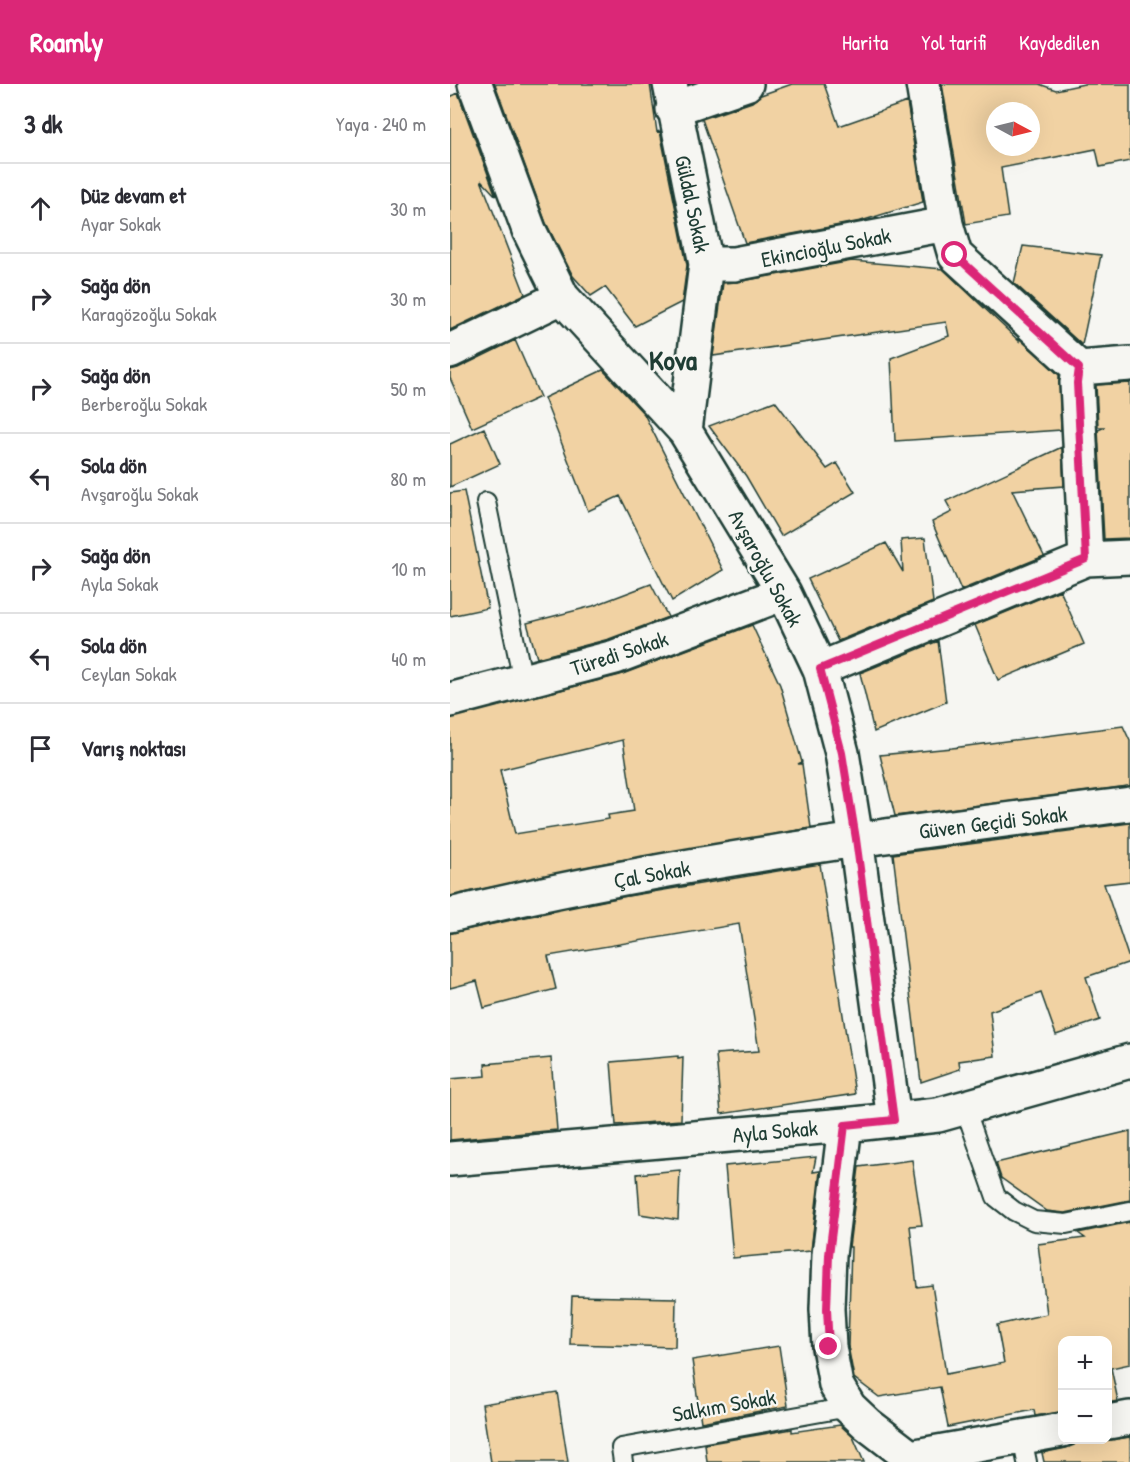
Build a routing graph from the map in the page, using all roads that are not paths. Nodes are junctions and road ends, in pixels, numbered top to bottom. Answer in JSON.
{"nodes":[{"id":1,"x":474,"y":84,"type":"edge"},
{"id":2,"x":746,"y":84,"type":"edge"},
{"id":3,"x":923,"y":84,"type":"edge"},
{"id":4,"x":672,"y":97,"type":"edge"},
{"id":5,"x":946,"y":224,"type":"junction"},
{"id":6,"x":706,"y":264,"type":"junction"},
{"id":7,"x":562,"y":297,"type":"junction"},
{"id":8,"x":450,"y":351,"type":"edge"},
{"id":9,"x":1130,"y":364,"type":"edge"},
{"id":10,"x":1079,"y":368,"type":"junction"},
{"id":11,"x":685,"y":431,"type":"junction"},
{"id":12,"x":486,"y":502,"type":"dead end"},
{"id":13,"x":1130,"y":557,"type":"edge"},
{"id":14,"x":1086,"y":559,"type":"junction"},
{"id":15,"x":784,"y":593,"type":"junction"},
{"id":16,"x":820,"y":669,"type":"junction"},
{"id":17,"x":523,"y":681,"type":"junction"},
{"id":18,"x":450,"y":700,"type":"edge"},
{"id":19,"x":1130,"y":804,"type":"edge"},
{"id":20,"x":856,"y":839,"type":"junction"},
{"id":21,"x":450,"y":915,"type":"edge"},
{"id":22,"x":1130,"y":1061,"type":"edge"},
{"id":23,"x":965,"y":1108,"type":"junction"},
{"id":24,"x":894,"y":1120,"type":"junction"},
{"id":25,"x":845,"y":1125,"type":"junction"},
{"id":26,"x":450,"y":1160,"type":"edge"},
{"id":27,"x":1130,"y":1211,"type":"edge"},
{"id":28,"x":849,"y":1407,"type":"junction"},
{"id":29,"x":1130,"y":1418,"type":"edge"},
{"id":30,"x":1112,"y":1421,"type":"edge"},
{"id":31,"x":1058,"y":1432,"type":"edge"},
{"id":32,"x":1025,"y":1450,"type":"edge"},
{"id":33,"x":911,"y":1460,"type":"edge"},
{"id":34,"x":623,"y":1462,"type":"edge"}],
"edges":[{"from":1,"to":7,"type":"street","name":"Avşaroğlu Sokak"},
{"from":2,"to":4,"type":"street"},
{"from":3,"to":5,"type":"street"},
{"from":4,"to":6,"type":"street","name":"Güldal Sokak"},
{"from":5,"to":6,"type":"street","name":"Ekincioğlu Sokak"},
{"from":5,"to":10,"type":"street"},
{"from":6,"to":11,"type":"street","name":"Güldal Sokak"},
{"from":7,"to":8,"type":"street"},
{"from":7,"to":11,"type":"street","name":"Avşaroğlu Sokak"},
{"from":9,"to":10,"type":"street"},
{"from":10,"to":14,"type":"street"},
{"from":11,"to":15,"type":"street","name":"Avşaroğlu Sokak"},
{"from":12,"to":17,"type":"lane"},
{"from":13,"to":14,"type":"street"},
{"from":14,"to":16,"type":"street"},
{"from":15,"to":16,"type":"street","name":"Avşaroğlu Sokak"},
{"from":15,"to":17,"type":"street","name":"Türedi Sokak"},
{"from":16,"to":20,"type":"street","name":"Avşaroğlu Sokak"},
{"from":17,"to":18,"type":"street","name":"Türedi Sokak"},
{"from":19,"to":20,"type":"street","name":"Güven Geçidi Sokak"},
{"from":20,"to":21,"type":"street","name":"Çal Sokak"},
{"from":20,"to":24,"type":"street","name":"Avşaroğlu Sokak"},
{"from":22,"to":23,"type":"street","name":"Ayla Sokak"},
{"from":23,"to":24,"type":"street","name":"Ayla Sokak"},
{"from":23,"to":27,"type":"lane"},
{"from":24,"to":25,"type":"street","name":"Ayla Sokak"},
{"from":25,"to":26,"type":"street","name":"Ayla Sokak"},
{"from":25,"to":28,"type":"street"},
{"from":28,"to":33,"type":"street"},
{"from":28,"to":34,"type":"lane","name":"Salkım Sokak"},
{"from":29,"to":30,"type":"street"},
{"from":31,"to":32,"type":"street"},
{"from":32,"to":33,"type":"street"}]}
